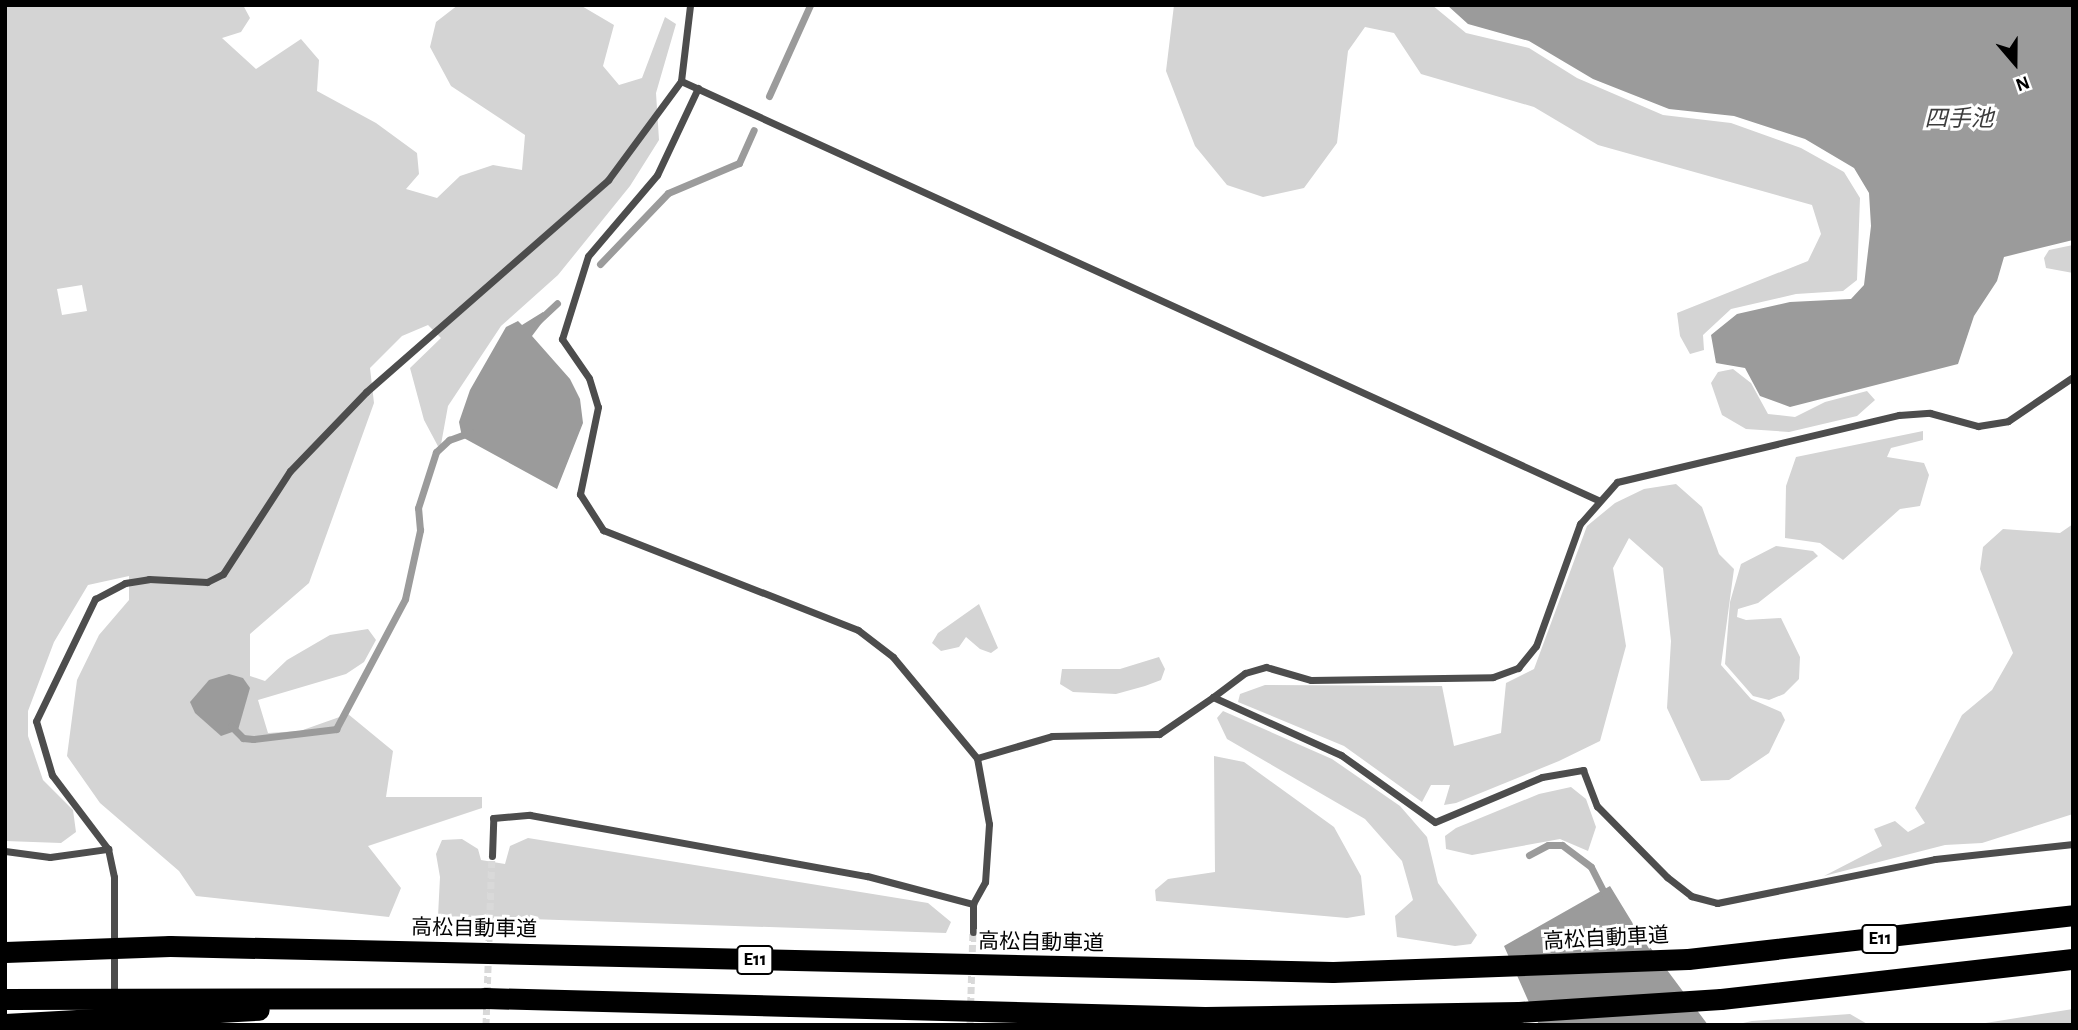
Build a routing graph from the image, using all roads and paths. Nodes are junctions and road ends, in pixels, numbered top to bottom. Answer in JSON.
{"nodes":[{"id":1,"x":690,"y":5,"type":"edge"},
{"id":2,"x":681,"y":81,"type":"junction"},
{"id":3,"x":698,"y":88,"type":"junction"},
{"id":4,"x":2073,"y":377,"type":"edge"},
{"id":5,"x":1598,"y":500,"type":"junction"},
{"id":6,"x":1213,"y":697,"type":"junction"},
{"id":7,"x":977,"y":758,"type":"junction"},
{"id":8,"x":2073,"y":844,"type":"edge"},
{"id":9,"x":108,"y":849,"type":"junction"},
{"id":10,"x":5,"y":851,"type":"edge"},
{"id":11,"x":492,"y":856,"type":"tunnel mouth"},
{"id":12,"x":973,"y":904,"type":"junction"},
{"id":13,"x":2073,"y":915,"type":"edge"},
{"id":14,"x":973,"y":932,"type":"tunnel mouth"},
{"id":15,"x":5,"y":938,"type":"edge"},
{"id":16,"x":170,"y":946,"type":"junction"},
{"id":17,"x":5,"y":952,"type":"edge"},
{"id":18,"x":2073,"y":959,"type":"edge"},
{"id":19,"x":5,"y":999,"type":"edge"},
{"id":20,"x":485,"y":999,"type":"junction"},
{"id":21,"x":5,"y":1024,"type":"edge"},
{"id":22,"x":114,"y":1025,"type":"edge"}],
"edges":[{"from":1,"to":2,"type":"street"},
{"from":2,"to":3,"type":"street"},
{"from":2,"to":9,"type":"street"},
{"from":3,"to":5,"type":"street"},
{"from":3,"to":7,"type":"street"},
{"from":4,"to":5,"type":"street"},
{"from":5,"to":6,"type":"street"},
{"from":6,"to":7,"type":"street"},
{"from":6,"to":8,"type":"street"},
{"from":7,"to":12,"type":"street"},
{"from":9,"to":10,"type":"street"},
{"from":9,"to":22,"type":"street"},
{"from":11,"to":12,"type":"street"},
{"from":12,"to":14,"type":"street"},
{"from":13,"to":16,"type":"highway","name":"高松自動車道","number":"E11"},
{"from":15,"to":16,"type":"highway"},
{"from":16,"to":17,"type":"highway","name":"高松自動車道","number":"E11"},
{"from":18,"to":20,"type":"highway","number":"E11"},
{"from":19,"to":20,"type":"highway","number":"E11"},
{"from":20,"to":21,"type":"highway"}]}
